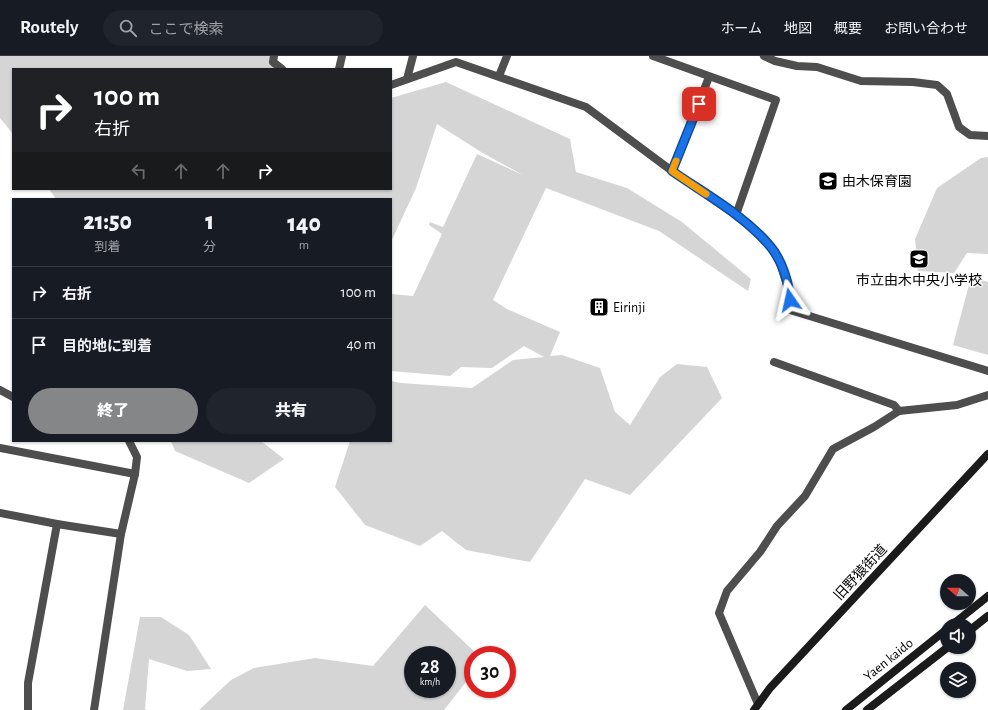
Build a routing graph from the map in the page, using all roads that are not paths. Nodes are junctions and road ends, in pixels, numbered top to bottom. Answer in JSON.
{"nodes":[{"id":1,"x":274,"y":56,"type":"edge"},
{"id":2,"x":342,"y":56,"type":"edge"},
{"id":3,"x":413,"y":56,"type":"edge"},
{"id":4,"x":507,"y":56,"type":"edge"},
{"id":5,"x":653,"y":56,"type":"edge"},
{"id":6,"x":764,"y":56,"type":"edge"},
{"id":7,"x":281,"y":68,"type":"edge"},
{"id":8,"x":339,"y":68,"type":"edge"},
{"id":9,"x":499,"y":76,"type":"junction"},
{"id":10,"x":709,"y":77,"type":"junction"},
{"id":11,"x":407,"y":79,"type":"junction"},
{"id":12,"x":392,"y":85,"type":"edge"},
{"id":13,"x":988,"y":136,"type":"edge"},
{"id":14,"x":672,"y":171,"type":"junction"},
{"id":15,"x":736,"y":215,"type":"junction"},
{"id":16,"x":774,"y":362,"type":"dead end"},
{"id":17,"x":988,"y":371,"type":"edge"},
{"id":18,"x":0,"y":390,"type":"edge"},
{"id":19,"x":988,"y":395,"type":"edge"},
{"id":20,"x":12,"y":396,"type":"edge"},
{"id":21,"x":899,"y":411,"type":"junction"},
{"id":22,"x":130,"y":442,"type":"edge"},
{"id":23,"x":0,"y":448,"type":"edge"},
{"id":24,"x":988,"y":454,"type":"edge"},
{"id":25,"x":135,"y":474,"type":"junction"},
{"id":26,"x":0,"y":513,"type":"edge"},
{"id":27,"x":57,"y":524,"type":"junction"},
{"id":28,"x":121,"y":534,"type":"junction"},
{"id":29,"x":988,"y":596,"type":"edge"},
{"id":30,"x":988,"y":616,"type":"edge"},
{"id":31,"x":961,"y":618,"type":"edge"},
{"id":32,"x":976,"y":625,"type":"edge"},
{"id":33,"x":940,"y":635,"type":"edge"},
{"id":34,"x":940,"y":653,"type":"edge"},
{"id":35,"x":756,"y":707,"type":"edge"},
{"id":36,"x":28,"y":710,"type":"edge"},
{"id":37,"x":94,"y":710,"type":"edge"},
{"id":38,"x":846,"y":710,"type":"edge"},
{"id":39,"x":867,"y":710,"type":"edge"}],
"edges":[{"from":1,"to":7,"type":"street"},
{"from":2,"to":8,"type":"street"},
{"from":3,"to":11,"type":"street"},
{"from":4,"to":9,"type":"street"},
{"from":5,"to":10,"type":"street"},
{"from":6,"to":13,"type":"street"},
{"from":9,"to":11,"type":"street"},
{"from":9,"to":14,"type":"street"},
{"from":10,"to":14,"type":"street"},
{"from":10,"to":15,"type":"street"},
{"from":11,"to":12,"type":"street"},
{"from":14,"to":15,"type":"street"},
{"from":15,"to":17,"type":"street"},
{"from":16,"to":21,"type":"street"},
{"from":18,"to":20,"type":"street"},
{"from":19,"to":21,"type":"street"},
{"from":21,"to":35,"type":"street"},
{"from":22,"to":25,"type":"street"},
{"from":23,"to":25,"type":"street"},
{"from":24,"to":35,"type":"street","name":"旧野猿街道"},
{"from":25,"to":28,"type":"street"},
{"from":26,"to":27,"type":"street"},
{"from":27,"to":28,"type":"street"},
{"from":27,"to":36,"type":"street"},
{"from":28,"to":37,"type":"street"},
{"from":29,"to":31,"type":"street"},
{"from":30,"to":32,"type":"street"},
{"from":33,"to":38,"type":"street","name":"Yaen kaido"},
{"from":34,"to":39,"type":"street","name":"Yaen kaido"}]}
